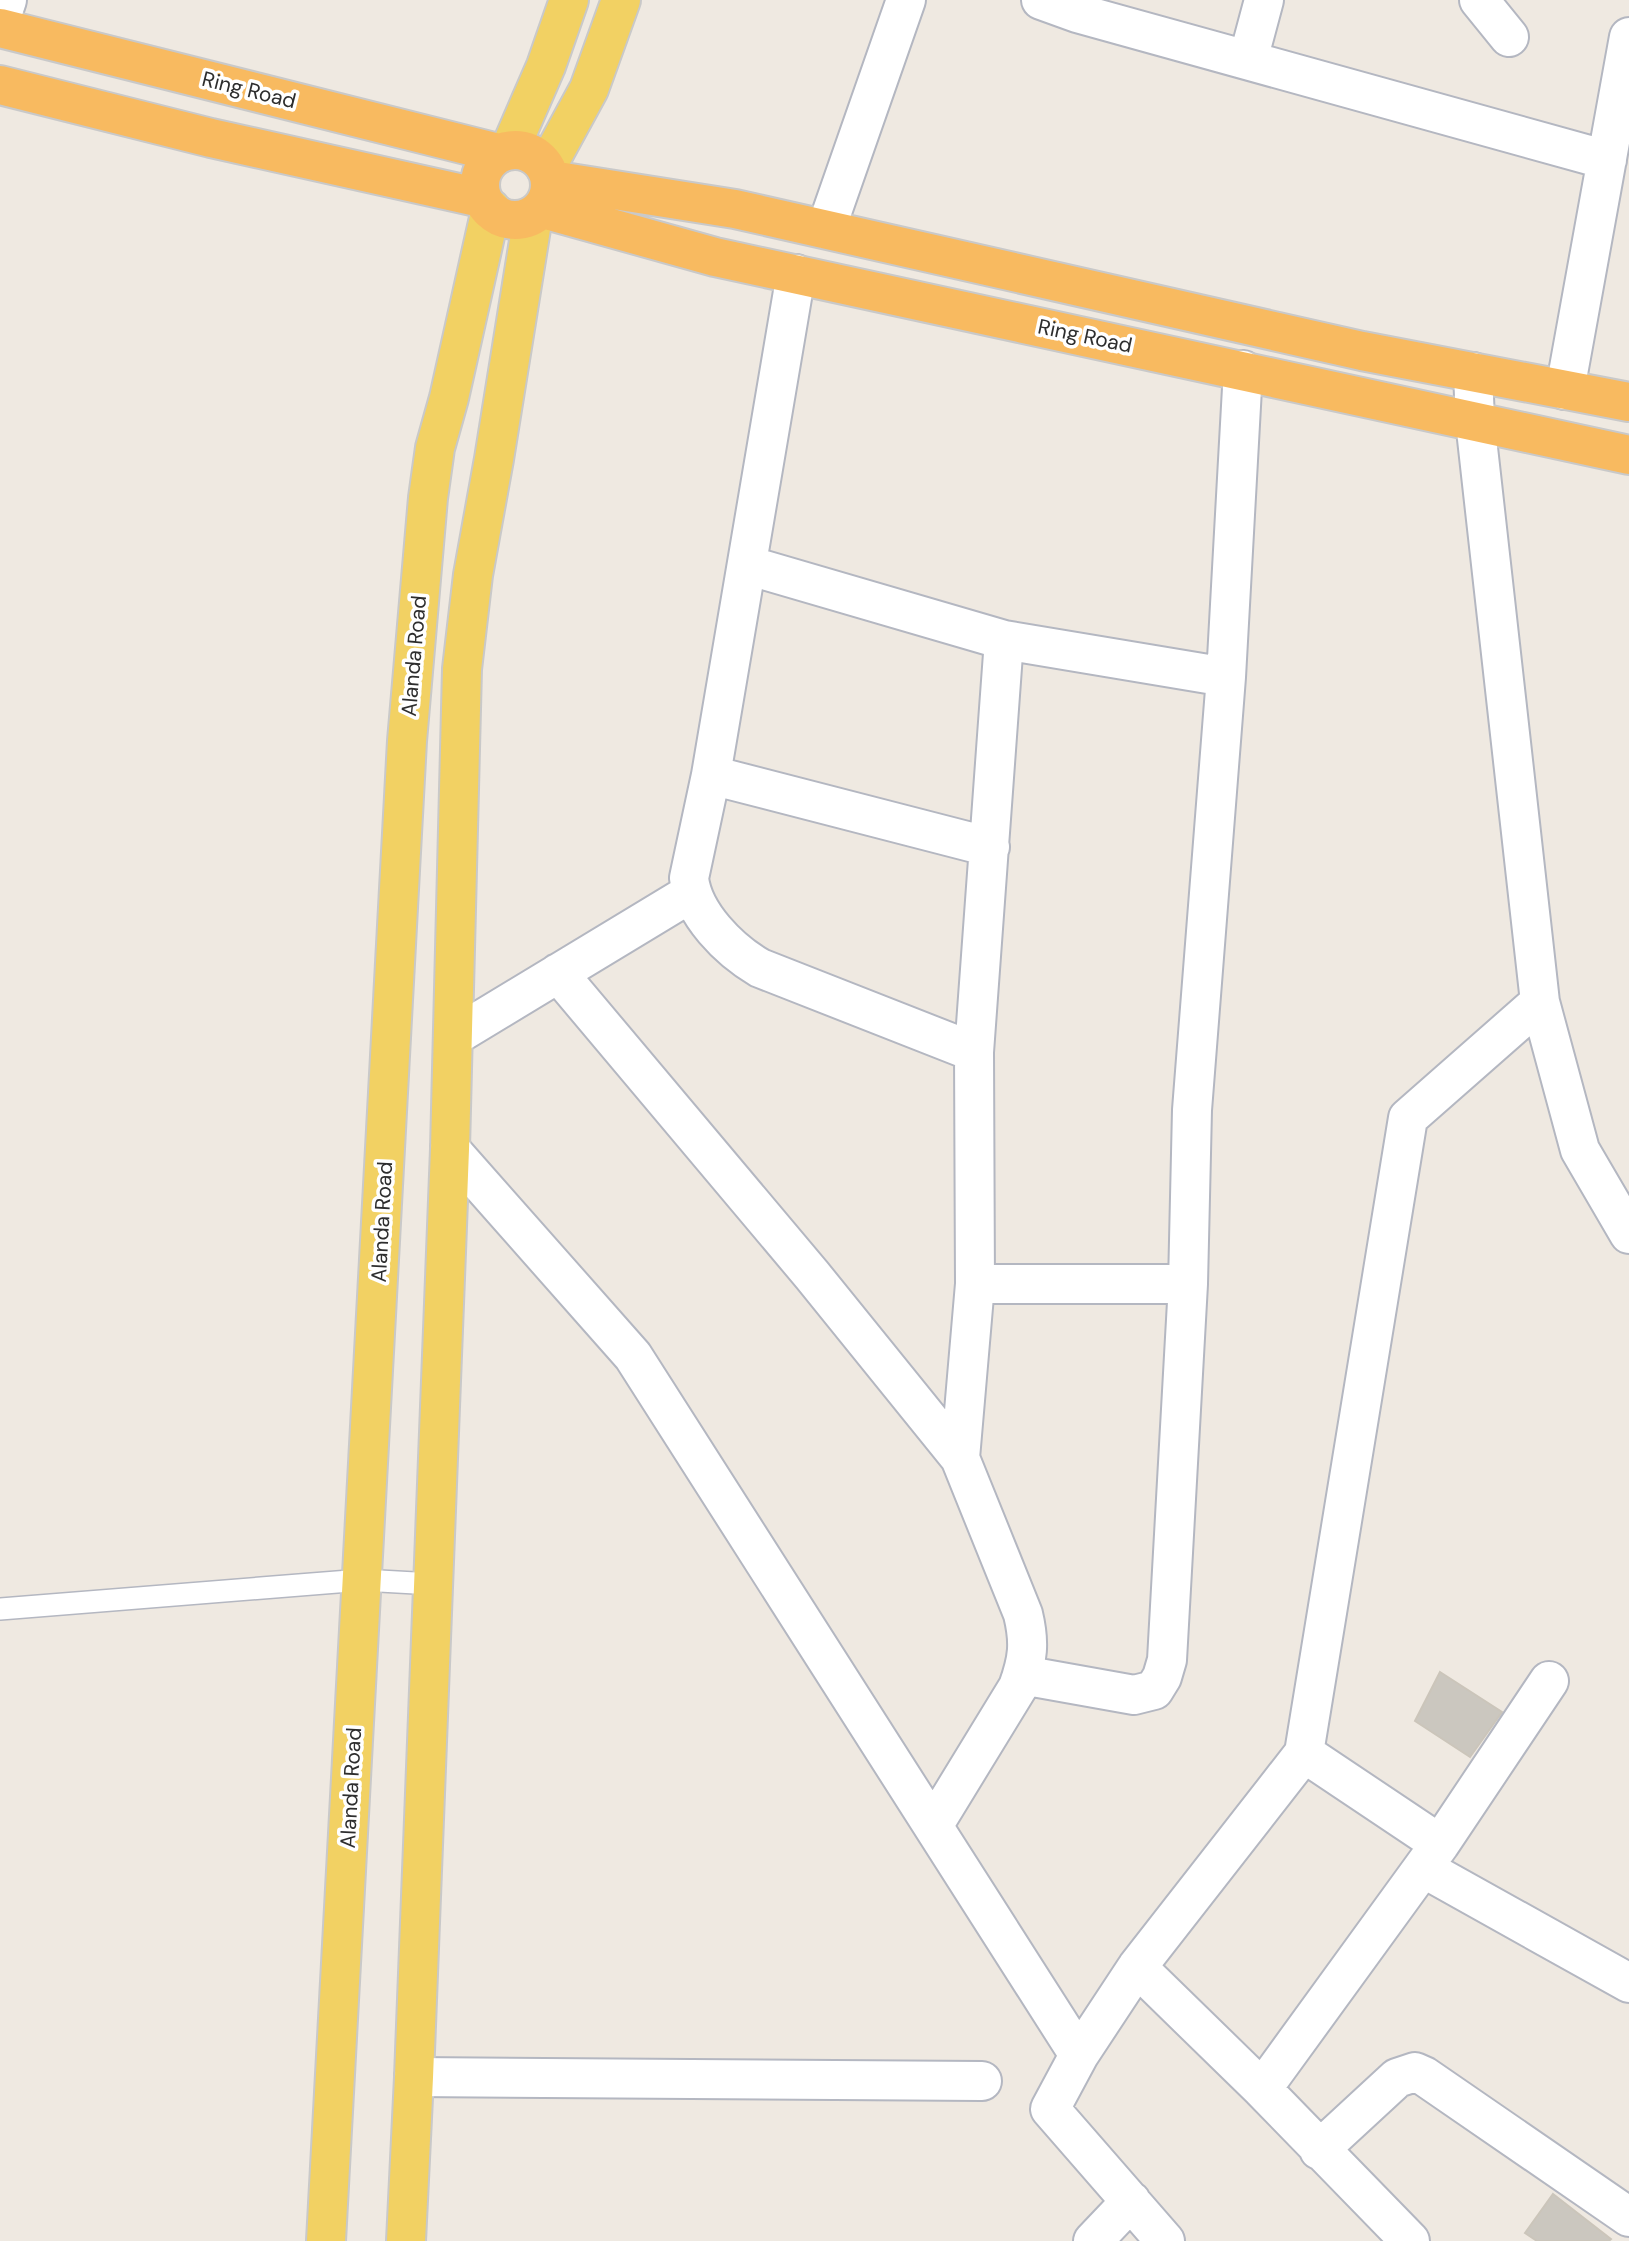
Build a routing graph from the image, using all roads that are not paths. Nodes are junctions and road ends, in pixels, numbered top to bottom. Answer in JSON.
{"nodes":[{"id":1,"x":7,"y":0,"type":"edge"},
{"id":2,"x":569,"y":0,"type":"edge"},
{"id":3,"x":621,"y":0,"type":"edge"},
{"id":4,"x":906,"y":0,"type":"edge"},
{"id":5,"x":1041,"y":0,"type":"edge"},
{"id":6,"x":1264,"y":0,"type":"edge"},
{"id":7,"x":1479,"y":0,"type":"edge"},
{"id":8,"x":1079,"y":6,"type":"edge"},
{"id":9,"x":0,"y":21,"type":"edge"},
{"id":10,"x":0,"y":28,"type":"edge"},
{"id":11,"x":1509,"y":37,"type":"dead end"},
{"id":12,"x":1629,"y":37,"type":"edge"},
{"id":13,"x":1248,"y":60,"type":"junction"},
{"id":14,"x":0,"y":85,"type":"edge"},
{"id":15,"x":504,"y":151,"type":"junction"},
{"id":16,"x":1607,"y":160,"type":"junction"},
{"id":17,"x":543,"y":193,"type":"junction"},
{"id":18,"x":486,"y":204,"type":"junction"},
{"id":19,"x":826,"y":229,"type":"junction"},
{"id":20,"x":796,"y":274,"type":"junction"},
{"id":21,"x":1243,"y":370,"type":"junction"},
{"id":22,"x":1473,"y":372,"type":"junction"},
{"id":23,"x":1565,"y":390,"type":"junction"},
{"id":24,"x":1629,"y":402,"type":"edge"},
{"id":25,"x":1475,"y":421,"type":"junction"},
{"id":26,"x":1629,"y":455,"type":"edge"},
{"id":27,"x":747,"y":565,"type":"junction"},
{"id":28,"x":1004,"y":640,"type":"junction"},
{"id":29,"x":1226,"y":677,"type":"junction"},
{"id":30,"x":711,"y":775,"type":"junction"},
{"id":31,"x":990,"y":847,"type":"junction"},
{"id":32,"x":691,"y":893,"type":"junction"},
{"id":33,"x":558,"y":973,"type":"junction"},
{"id":34,"x":1540,"y":1002,"type":"junction"},
{"id":35,"x":453,"y":1037,"type":"junction"},
{"id":36,"x":974,"y":1052,"type":"junction"},
{"id":37,"x":450,"y":1149,"type":"junction"},
{"id":38,"x":1629,"y":1234,"type":"edge"},
{"id":39,"x":975,"y":1284,"type":"junction"},
{"id":40,"x":1188,"y":1284,"type":"junction"},
{"id":41,"x":960,"y":1458,"type":"junction"},
{"id":42,"x":362,"y":1580,"type":"junction"},
{"id":43,"x":433,"y":1584,"type":"junction"},
{"id":44,"x":0,"y":1609,"type":"edge"},
{"id":45,"x":1022,"y":1675,"type":"junction"},
{"id":46,"x":1549,"y":1681,"type":"dead end"},
{"id":47,"x":1304,"y":1753,"type":"junction"},
{"id":48,"x":933,"y":1826,"type":"junction"},
{"id":49,"x":1431,"y":1856,"type":"junction"},
{"id":50,"x":1137,"y":1967,"type":"junction"},
{"id":51,"x":1629,"y":1983,"type":"edge"},
{"id":52,"x":1079,"y":2055,"type":"junction"},
{"id":53,"x":414,"y":2077,"type":"junction"},
{"id":54,"x":982,"y":2081,"type":"dead end"},
{"id":55,"x":1262,"y":2089,"type":"junction"},
{"id":56,"x":1319,"y":2150,"type":"junction"},
{"id":57,"x":1130,"y":2201,"type":"junction"},
{"id":58,"x":1629,"y":2217,"type":"edge"},
{"id":59,"x":326,"y":2241,"type":"edge"},
{"id":60,"x":406,"y":2241,"type":"edge"},
{"id":61,"x":1093,"y":2241,"type":"edge"},
{"id":62,"x":1166,"y":2241,"type":"edge"},
{"id":63,"x":1410,"y":2241,"type":"edge"}],
"edges":[{"from":1,"to":9,"type":"street"},
{"from":2,"to":15,"type":"main road"},
{"from":3,"to":17,"type":"main road"},
{"from":4,"to":19,"type":"street"},
{"from":5,"to":8,"type":"street"},
{"from":6,"to":13,"type":"street"},
{"from":7,"to":11,"type":"street"},
{"from":8,"to":13,"type":"street"},
{"from":10,"to":15,"type":"highway","name":"Ring Road"},
{"from":12,"to":16,"type":"street"},
{"from":13,"to":16,"type":"street"},
{"from":14,"to":18,"type":"highway","name":"Ring Road"},
{"from":15,"to":17,"type":"highway","name":"Ring Road"},
{"from":15,"to":18,"type":"highway"},
{"from":16,"to":23,"type":"street"},
{"from":17,"to":18,"type":"highway","name":"Ring Road"},
{"from":17,"to":19,"type":"highway","name":"Ring Road"},
{"from":17,"to":20,"type":"highway","name":"Ring Road"},
{"from":17,"to":35,"type":"main road"},
{"from":18,"to":42,"type":"main road","name":"Alanda Road"},
{"from":19,"to":22,"type":"highway","name":"Ring Road"},
{"from":20,"to":21,"type":"highway","name":"Ring Road"},
{"from":20,"to":27,"type":"street"},
{"from":21,"to":25,"type":"highway","name":"Ring Road"},
{"from":21,"to":29,"type":"street"},
{"from":22,"to":23,"type":"highway","name":"Ring Road"},
{"from":22,"to":25,"type":"street"},
{"from":23,"to":24,"type":"highway","name":"Ring Road"},
{"from":25,"to":26,"type":"highway","name":"Ring Road"},
{"from":25,"to":34,"type":"street"},
{"from":27,"to":28,"type":"street"},
{"from":27,"to":30,"type":"street"},
{"from":28,"to":29,"type":"street"},
{"from":28,"to":31,"type":"street"},
{"from":29,"to":40,"type":"street"},
{"from":30,"to":31,"type":"street"},
{"from":30,"to":32,"type":"street"},
{"from":31,"to":36,"type":"street"},
{"from":32,"to":33,"type":"street"},
{"from":32,"to":36,"type":"street"},
{"from":33,"to":35,"type":"street"},
{"from":33,"to":41,"type":"street"},
{"from":34,"to":38,"type":"street"},
{"from":34,"to":47,"type":"street"},
{"from":35,"to":37,"type":"main road"},
{"from":36,"to":39,"type":"street"},
{"from":37,"to":43,"type":"main road"},
{"from":37,"to":48,"type":"street"},
{"from":39,"to":40,"type":"street"},
{"from":39,"to":41,"type":"street"},
{"from":40,"to":45,"type":"street"},
{"from":41,"to":45,"type":"street"},
{"from":42,"to":43,"type":"lane"},
{"from":42,"to":44,"type":"lane"},
{"from":42,"to":59,"type":"main road","name":"Alanda Road"},
{"from":43,"to":53,"type":"main road"},
{"from":45,"to":48,"type":"street"},
{"from":46,"to":49,"type":"street"},
{"from":47,"to":49,"type":"street"},
{"from":47,"to":50,"type":"street"},
{"from":48,"to":52,"type":"street"},
{"from":49,"to":51,"type":"street"},
{"from":49,"to":55,"type":"street"},
{"from":50,"to":52,"type":"street"},
{"from":50,"to":55,"type":"street"},
{"from":52,"to":57,"type":"street"},
{"from":53,"to":54,"type":"street"},
{"from":53,"to":60,"type":"main road"},
{"from":55,"to":56,"type":"street"},
{"from":56,"to":58,"type":"street"},
{"from":56,"to":63,"type":"street"},
{"from":57,"to":61,"type":"street"},
{"from":57,"to":62,"type":"street"}]}
